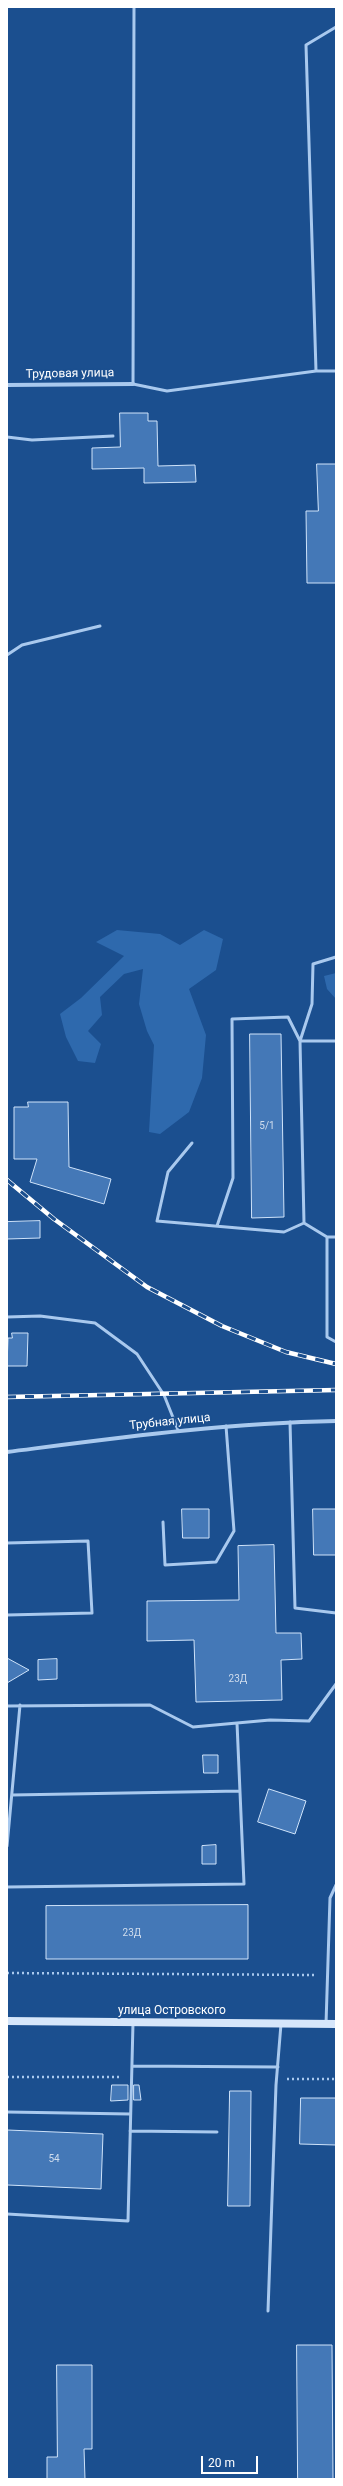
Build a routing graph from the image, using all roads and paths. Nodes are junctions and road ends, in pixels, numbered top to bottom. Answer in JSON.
{"nodes":[{"id":1,"x":134,"y":7,"type":"edge"},
{"id":2,"x":336,"y":27,"type":"edge"},
{"id":3,"x":316,"y":372,"type":"junction"},
{"id":4,"x":336,"y":372,"type":"edge"},
{"id":5,"x":133,"y":384,"type":"junction"},
{"id":6,"x":7,"y":385,"type":"edge"},
{"id":7,"x":113,"y":436,"type":"dead end"},
{"id":8,"x":7,"y":437,"type":"edge"},
{"id":9,"x":100,"y":626,"type":"dead end"},
{"id":10,"x":7,"y":655,"type":"edge"},
{"id":11,"x":336,"y":957,"type":"edge"},
{"id":12,"x":300,"y":1041,"type":"junction"},
{"id":13,"x":336,"y":1041,"type":"edge"},
{"id":14,"x":192,"y":1143,"type":"dead end"},
{"id":15,"x":304,"y":1223,"type":"junction"},
{"id":16,"x":217,"y":1226,"type":"junction"},
{"id":17,"x":327,"y":1237,"type":"junction"},
{"id":18,"x":336,"y":1237,"type":"edge"},
{"id":19,"x":7,"y":1317,"type":"edge"},
{"id":20,"x":336,"y":1342,"type":"edge"},
{"id":21,"x":290,"y":1422,"type":"junction"},
{"id":22,"x":336,"y":1422,"type":"edge"},
{"id":23,"x":226,"y":1426,"type":"junction"},
{"id":24,"x":178,"y":1430,"type":"junction"},
{"id":25,"x":7,"y":1452,"type":"edge"},
{"id":26,"x":163,"y":1522,"type":"dead end"},
{"id":27,"x":7,"y":1544,"type":"edge"},
{"id":28,"x":336,"y":1614,"type":"edge"},
{"id":29,"x":7,"y":1615,"type":"edge"},
{"id":30,"x":336,"y":1684,"type":"edge"},
{"id":31,"x":20,"y":1705,"type":"junction"},
{"id":32,"x":7,"y":1706,"type":"edge"},
{"id":33,"x":237,"y":1723,"type":"junction"},
{"id":34,"x":240,"y":1791,"type":"junction"},
{"id":35,"x":12,"y":1795,"type":"junction"},
{"id":36,"x":7,"y":1846,"type":"edge"},
{"id":37,"x":336,"y":1885,"type":"edge"},
{"id":38,"x":7,"y":1887,"type":"edge"},
{"id":39,"x":7,"y":1973,"type":"edge"},
{"id":40,"x":327,"y":1975,"type":"junction"},
{"id":41,"x":7,"y":2021,"type":"edge"},
{"id":42,"x":133,"y":2023,"type":"junction"},
{"id":43,"x":281,"y":2024,"type":"junction"},
{"id":44,"x":326,"y":2024,"type":"junction"},
{"id":45,"x":336,"y":2024,"type":"edge"},
{"id":46,"x":132,"y":2066,"type":"junction"},
{"id":47,"x":278,"y":2067,"type":"junction"},
{"id":48,"x":7,"y":2112,"type":"edge"},
{"id":49,"x":130,"y":2114,"type":"junction"},
{"id":50,"x":130,"y":2131,"type":"junction"},
{"id":51,"x":217,"y":2132,"type":"dead end"},
{"id":52,"x":7,"y":2214,"type":"edge"},
{"id":53,"x":268,"y":2311,"type":"dead end"}],
"edges":[{"from":1,"to":5,"type":"lane"},
{"from":2,"to":3,"type":"lane"},
{"from":3,"to":4,"type":"lane"},
{"from":3,"to":5,"type":"lane"},
{"from":5,"to":6,"type":"street","name":"Трудовая улица"},
{"from":7,"to":8,"type":"lane"},
{"from":9,"to":10,"type":"lane"},
{"from":11,"to":12,"type":"lane"},
{"from":12,"to":13,"type":"lane"},
{"from":12,"to":15,"type":"lane"},
{"from":12,"to":16,"type":"lane"},
{"from":14,"to":16,"type":"lane"},
{"from":15,"to":16,"type":"lane"},
{"from":15,"to":17,"type":"lane"},
{"from":17,"to":18,"type":"lane"},
{"from":17,"to":20,"type":"lane"},
{"from":19,"to":24,"type":"lane"},
{"from":21,"to":22,"type":"street","name":"Трубная улица"},
{"from":21,"to":23,"type":"street","name":"Трубная улица"},
{"from":21,"to":28,"type":"lane"},
{"from":23,"to":24,"type":"street","name":"Трубная улица"},
{"from":23,"to":26,"type":"lane"},
{"from":24,"to":25,"type":"street","name":"Трубная улица"},
{"from":27,"to":29,"type":"lane"},
{"from":30,"to":33,"type":"lane"},
{"from":31,"to":32,"type":"lane"},
{"from":31,"to":33,"type":"lane"},
{"from":31,"to":35,"type":"lane"},
{"from":33,"to":34,"type":"lane"},
{"from":34,"to":35,"type":"lane"},
{"from":34,"to":38,"type":"lane"},
{"from":35,"to":36,"type":"lane"},
{"from":37,"to":40,"type":"lane"},
{"from":39,"to":40,"type":"path"},
{"from":40,"to":44,"type":"lane"},
{"from":41,"to":42,"type":"main road","name":"улица Островского"},
{"from":42,"to":43,"type":"main road","name":"улица Островского"},
{"from":42,"to":46,"type":"lane"},
{"from":43,"to":44,"type":"main road","name":"улица Островского"},
{"from":43,"to":47,"type":"lane"},
{"from":44,"to":45,"type":"main road","name":"улица Островского"},
{"from":46,"to":47,"type":"lane"},
{"from":46,"to":49,"type":"lane"},
{"from":47,"to":53,"type":"lane"},
{"from":48,"to":49,"type":"lane"},
{"from":49,"to":50,"type":"lane"},
{"from":50,"to":51,"type":"lane"},
{"from":50,"to":52,"type":"lane"}]}
